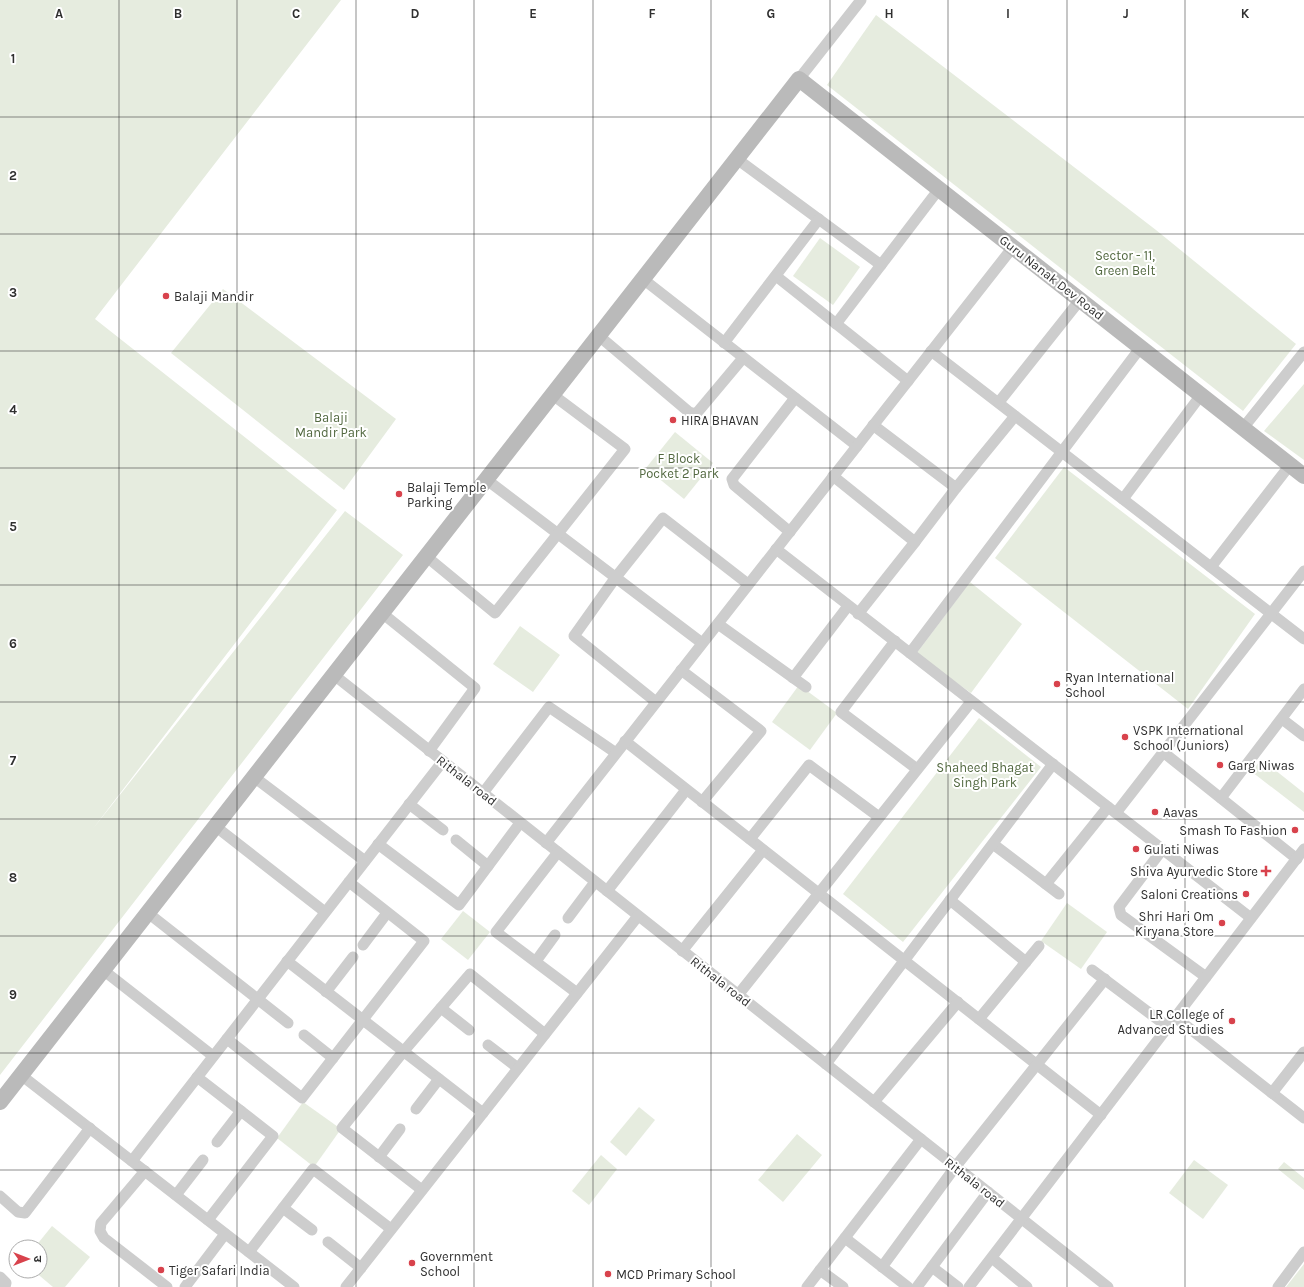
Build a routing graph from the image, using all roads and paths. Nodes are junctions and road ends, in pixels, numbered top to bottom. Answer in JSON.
{"nodes":[{"id":1,"x":861,"y":0,"type":"edge"},
{"id":2,"x":799,"y":79,"type":"junction"},
{"id":3,"x":737,"y":159,"type":"junction"},
{"id":4,"x":939,"y":188,"type":"junction"},
{"id":5,"x":819,"y":219,"type":"junction"},
{"id":6,"x":1013,"y":247,"type":"junction"},
{"id":7,"x":881,"y":265,"type":"junction"},
{"id":8,"x":776,"y":276,"type":"junction"},
{"id":9,"x":643,"y":280,"type":"junction"},
{"id":10,"x":1080,"y":300,"type":"junction"},
{"id":11,"x":836,"y":324,"type":"junction"},
{"id":12,"x":599,"y":336,"type":"junction"},
{"id":13,"x":724,"y":343,"type":"junction"},
{"id":14,"x":1141,"y":348,"type":"junction"},
{"id":15,"x":932,"y":351,"type":"junction"},
{"id":16,"x":1304,"y":352,"type":"edge"},
{"id":17,"x":743,"y":358,"type":"junction"},
{"id":18,"x":908,"y":381,"type":"junction"},
{"id":19,"x":553,"y":395,"type":"junction"},
{"id":20,"x":1201,"y":395,"type":"junction"},
{"id":21,"x":795,"y":398,"type":"junction"},
{"id":22,"x":999,"y":402,"type":"junction"},
{"id":23,"x":1015,"y":416,"type":"junction"},
{"id":24,"x":873,"y":425,"type":"junction"},
{"id":25,"x":1243,"y":428,"type":"junction"},
{"id":26,"x":857,"y":446,"type":"junction"},
{"id":27,"x":1062,"y":452,"type":"junction"},
{"id":28,"x":1290,"y":465,"type":"junction"},
{"id":29,"x":833,"y":476,"type":"junction"},
{"id":30,"x":1304,"y":476,"type":"edge"},
{"id":31,"x":487,"y":480,"type":"junction"},
{"id":32,"x":956,"y":488,"type":"junction"},
{"id":33,"x":1123,"y":499,"type":"junction"},
{"id":34,"x":790,"y":532,"type":"junction"},
{"id":35,"x":557,"y":533,"type":"junction"},
{"id":36,"x":915,"y":542,"type":"junction"},
{"id":37,"x":776,"y":549,"type":"junction"},
{"id":38,"x":426,"y":557,"type":"junction"},
{"id":39,"x":1211,"y":567,"type":"junction"},
{"id":40,"x":1304,"y":571,"type":"edge"},
{"id":41,"x":616,"y":577,"type":"junction"},
{"id":42,"x":748,"y":584,"type":"junction"},
{"id":43,"x":848,"y":606,"type":"junction"},
{"id":44,"x":382,"y":613,"type":"junction"},
{"id":45,"x":1271,"y":613,"type":"junction"},
{"id":46,"x":858,"y":614,"type":"junction"},
{"id":47,"x":718,"y":624,"type":"junction"},
{"id":48,"x":1304,"y":639,"type":"edge"},
{"id":49,"x":894,"y":642,"type":"junction"},
{"id":50,"x":702,"y":643,"type":"junction"},
{"id":51,"x":910,"y":653,"type":"junction"},
{"id":52,"x":681,"y":670,"type":"junction"},
{"id":53,"x":334,"y":675,"type":"junction"},
{"id":54,"x":793,"y":678,"type":"junction"},
{"id":55,"x":806,"y":687,"type":"dead end"},
{"id":56,"x":1304,"y":689,"type":"edge"},
{"id":57,"x":656,"y":702,"type":"junction"},
{"id":58,"x":971,"y":702,"type":"junction"},
{"id":59,"x":1282,"y":718,"type":"junction"},
{"id":60,"x":1304,"y":736,"type":"edge"},
{"id":61,"x":625,"y":742,"type":"junction"},
{"id":62,"x":429,"y":751,"type":"junction"},
{"id":63,"x":1163,"y":752,"type":"junction"},
{"id":64,"x":616,"y":753,"type":"junction"},
{"id":65,"x":443,"y":762,"type":"junction"},
{"id":66,"x":1053,"y":764,"type":"junction"},
{"id":67,"x":917,"y":769,"type":"junction"},
{"id":68,"x":254,"y":777,"type":"junction"},
{"id":69,"x":686,"y":790,"type":"junction"},
{"id":70,"x":483,"y":794,"type":"junction"},
{"id":71,"x":1221,"y":798,"type":"junction"},
{"id":72,"x":702,"y":802,"type":"junction"},
{"id":73,"x":409,"y":804,"type":"junction"},
{"id":74,"x":1112,"y":810,"type":"junction"},
{"id":75,"x":879,"y":817,"type":"junction"},
{"id":76,"x":520,"y":823,"type":"junction"},
{"id":77,"x":215,"y":826,"type":"junction"},
{"id":78,"x":443,"y":830,"type":"dead end"},
{"id":79,"x":750,"y":839,"type":"junction"},
{"id":80,"x":456,"y":840,"type":"dead end"},
{"id":81,"x":546,"y":843,"type":"junction"},
{"id":82,"x":378,"y":844,"type":"junction"},
{"id":83,"x":993,"y":844,"type":"junction"},
{"id":84,"x":1304,"y":849,"type":"edge"},
{"id":85,"x":763,"y":850,"type":"junction"},
{"id":86,"x":1162,"y":850,"type":"junction"},
{"id":87,"x":558,"y":852,"type":"junction"},
{"id":88,"x":1297,"y":859,"type":"junction"},
{"id":89,"x":365,"y":861,"type":"junction"},
{"id":90,"x":488,"y":866,"type":"junction"},
{"id":91,"x":348,"y":882,"type":"junction"},
{"id":92,"x":595,"y":882,"type":"junction"},
{"id":93,"x":1046,"y":884,"type":"junction"},
{"id":94,"x":607,"y":891,"type":"junction"},
{"id":95,"x":819,"y":893,"type":"junction"},
{"id":96,"x":1059,"y":894,"type":"dead end"},
{"id":97,"x":950,"y":900,"type":"junction"},
{"id":98,"x":148,"y":912,"type":"junction"},
{"id":99,"x":325,"y":912,"type":"junction"},
{"id":100,"x":387,"y":913,"type":"junction"},
{"id":101,"x":638,"y":916,"type":"junction"},
{"id":102,"x":568,"y":918,"type":"dead end"},
{"id":103,"x":1251,"y":918,"type":"junction"},
{"id":104,"x":555,"y":935,"type":"dead end"},
{"id":105,"x":363,"y":945,"type":"dead end"},
{"id":106,"x":1039,"y":946,"type":"dead end"},
{"id":107,"x":682,"y":951,"type":"junction"},
{"id":108,"x":354,"y":957,"type":"dead end"},
{"id":109,"x":905,"y":960,"type":"junction"},
{"id":110,"x":536,"y":961,"type":"junction"},
{"id":111,"x":287,"y":962,"type":"junction"},
{"id":112,"x":1026,"y":962,"type":"junction"},
{"id":113,"x":103,"y":970,"type":"junction"},
{"id":114,"x":1092,"y":970,"type":"dead end"},
{"id":115,"x":1206,"y":977,"type":"junction"},
{"id":116,"x":1105,"y":979,"type":"junction"},
{"id":117,"x":326,"y":992,"type":"junction"},
{"id":118,"x":577,"y":993,"type":"junction"},
{"id":119,"x":738,"y":995,"type":"junction"},
{"id":120,"x":258,"y":999,"type":"junction"},
{"id":121,"x":958,"y":1002,"type":"junction"},
{"id":122,"x":441,"y":1008,"type":"junction"},
{"id":123,"x":1175,"y":1017,"type":"junction"},
{"id":124,"x":979,"y":1019,"type":"junction"},
{"id":125,"x":363,"y":1020,"type":"junction"},
{"id":126,"x":288,"y":1023,"type":"dead end"},
{"id":127,"x":1168,"y":1027,"type":"junction"},
{"id":128,"x":470,"y":1030,"type":"dead end"},
{"id":129,"x":545,"y":1034,"type":"junction"},
{"id":130,"x":304,"y":1035,"type":"dead end"},
{"id":131,"x":226,"y":1039,"type":"junction"},
{"id":132,"x":488,"y":1045,"type":"dead end"},
{"id":133,"x":404,"y":1052,"type":"junction"},
{"id":134,"x":1304,"y":1052,"type":"edge"},
{"id":135,"x":214,"y":1056,"type":"junction"},
{"id":136,"x":333,"y":1058,"type":"junction"},
{"id":137,"x":826,"y":1064,"type":"junction"},
{"id":138,"x":1037,"y":1064,"type":"junction"},
{"id":139,"x":518,"y":1068,"type":"junction"},
{"id":140,"x":21,"y":1075,"type":"junction"},
{"id":141,"x":197,"y":1077,"type":"junction"},
{"id":142,"x":439,"y":1079,"type":"junction"},
{"id":143,"x":1272,"y":1093,"type":"junction"},
{"id":144,"x":0,"y":1102,"type":"edge"},
{"id":145,"x":874,"y":1102,"type":"junction"},
{"id":146,"x":416,"y":1109,"type":"dead end"},
{"id":147,"x":241,"y":1111,"type":"junction"},
{"id":148,"x":482,"y":1113,"type":"junction"},
{"id":149,"x":1101,"y":1115,"type":"junction"},
{"id":150,"x":1304,"y":1118,"type":"edge"},
{"id":151,"x":90,"y":1128,"type":"junction"},
{"id":152,"x":400,"y":1129,"type":"dead end"},
{"id":153,"x":921,"y":1140,"type":"junction"},
{"id":154,"x":217,"y":1142,"type":"dead end"},
{"id":155,"x":379,"y":1157,"type":"junction"},
{"id":156,"x":203,"y":1160,"type":"dead end"},
{"id":157,"x":132,"y":1161,"type":"junction"},
{"id":158,"x":956,"y":1166,"type":"junction"},
{"id":159,"x":145,"y":1171,"type":"junction"},
{"id":160,"x":422,"y":1190,"type":"junction"},
{"id":161,"x":988,"y":1192,"type":"junction"},
{"id":162,"x":176,"y":1195,"type":"junction"},
{"id":163,"x":0,"y":1196,"type":"edge"},
{"id":164,"x":282,"y":1208,"type":"junction"},
{"id":165,"x":1021,"y":1219,"type":"junction"},
{"id":166,"x":208,"y":1220,"type":"junction"},
{"id":167,"x":391,"y":1229,"type":"junction"},
{"id":168,"x":312,"y":1230,"type":"dead end"},
{"id":169,"x":226,"y":1234,"type":"junction"},
{"id":170,"x":845,"y":1238,"type":"junction"},
{"id":171,"x":328,"y":1242,"type":"dead end"},
{"id":172,"x":249,"y":1252,"type":"junction"},
{"id":173,"x":1304,"y":1252,"type":"edge"},
{"id":174,"x":992,"y":1258,"type":"junction"},
{"id":175,"x":882,"y":1267,"type":"junction"},
{"id":176,"x":932,"y":1267,"type":"junction"},
{"id":177,"x":360,"y":1268,"type":"junction"},
{"id":178,"x":820,"y":1270,"type":"junction"},
{"id":179,"x":0,"y":1277,"type":"edge"},
{"id":180,"x":5,"y":1287,"type":"edge"},
{"id":181,"x":167,"y":1287,"type":"edge"},
{"id":182,"x":185,"y":1287,"type":"edge"},
{"id":183,"x":294,"y":1287,"type":"edge"},
{"id":184,"x":346,"y":1287,"type":"edge"},
{"id":185,"x":807,"y":1287,"type":"edge"},
{"id":186,"x":843,"y":1287,"type":"edge"},
{"id":187,"x":908,"y":1287,"type":"edge"},
{"id":188,"x":918,"y":1287,"type":"edge"},
{"id":189,"x":958,"y":1287,"type":"edge"},
{"id":190,"x":969,"y":1287,"type":"edge"},
{"id":191,"x":1027,"y":1287,"type":"edge"},
{"id":192,"x":1108,"y":1287,"type":"edge"},
{"id":193,"x":1278,"y":1287,"type":"edge"}],
"edges":[{"from":1,"to":2,"type":"street"},
{"from":2,"to":3,"type":"street"},
{"from":2,"to":4,"type":"street","name":"Guru Nanak Dev Road"},
{"from":3,"to":5,"type":"street"},
{"from":3,"to":9,"type":"street"},
{"from":4,"to":6,"type":"street","name":"Guru Nanak Dev Road"},
{"from":4,"to":7,"type":"street"},
{"from":5,"to":7,"type":"street"},
{"from":5,"to":8,"type":"street"},
{"from":6,"to":10,"type":"street","name":"Guru Nanak Dev Road"},
{"from":6,"to":15,"type":"street"},
{"from":7,"to":11,"type":"street"},
{"from":8,"to":11,"type":"street"},
{"from":8,"to":13,"type":"street"},
{"from":9,"to":12,"type":"street"},
{"from":9,"to":13,"type":"street"},
{"from":10,"to":14,"type":"street","name":"Guru Nanak Dev Road"},
{"from":10,"to":22,"type":"street"},
{"from":11,"to":18,"type":"street"},
{"from":12,"to":17,"type":"street"},
{"from":12,"to":19,"type":"street"},
{"from":13,"to":17,"type":"street"},
{"from":14,"to":20,"type":"street","name":"Guru Nanak Dev Road"},
{"from":14,"to":27,"type":"street"},
{"from":15,"to":18,"type":"street"},
{"from":15,"to":22,"type":"street"},
{"from":16,"to":25,"type":"street"},
{"from":17,"to":21,"type":"street"},
{"from":18,"to":24,"type":"street"},
{"from":19,"to":31,"type":"street"},
{"from":19,"to":35,"type":"street"},
{"from":20,"to":25,"type":"street","name":"Guru Nanak Dev Road"},
{"from":20,"to":33,"type":"street"},
{"from":21,"to":26,"type":"street"},
{"from":21,"to":34,"type":"street"},
{"from":22,"to":23,"type":"street"},
{"from":23,"to":27,"type":"street"},
{"from":23,"to":32,"type":"street"},
{"from":24,"to":26,"type":"street"},
{"from":24,"to":32,"type":"street"},
{"from":25,"to":28,"type":"street","name":"Guru Nanak Dev Road"},
{"from":26,"to":29,"type":"street"},
{"from":27,"to":33,"type":"street"},
{"from":27,"to":51,"type":"street"},
{"from":28,"to":30,"type":"street","name":"Guru Nanak Dev Road"},
{"from":28,"to":39,"type":"street"},
{"from":29,"to":34,"type":"street"},
{"from":29,"to":36,"type":"street"},
{"from":31,"to":35,"type":"street"},
{"from":31,"to":38,"type":"street"},
{"from":32,"to":36,"type":"street"},
{"from":33,"to":39,"type":"street"},
{"from":34,"to":37,"type":"street"},
{"from":35,"to":38,"type":"street"},
{"from":35,"to":41,"type":"street"},
{"from":36,"to":46,"type":"street"},
{"from":37,"to":42,"type":"street"},
{"from":37,"to":43,"type":"street"},
{"from":38,"to":44,"type":"street"},
{"from":39,"to":45,"type":"street"},
{"from":40,"to":45,"type":"street"},
{"from":41,"to":42,"type":"street"},
{"from":41,"to":50,"type":"street"},
{"from":41,"to":57,"type":"street"},
{"from":42,"to":47,"type":"street"},
{"from":43,"to":46,"type":"street"},
{"from":43,"to":54,"type":"street"},
{"from":44,"to":53,"type":"street"},
{"from":44,"to":62,"type":"street"},
{"from":45,"to":48,"type":"street"},
{"from":45,"to":63,"type":"street"},
{"from":46,"to":49,"type":"street"},
{"from":47,"to":50,"type":"street"},
{"from":47,"to":54,"type":"street"},
{"from":49,"to":51,"type":"street"},
{"from":49,"to":67,"type":"street"},
{"from":50,"to":52,"type":"street"},
{"from":51,"to":58,"type":"street"},
{"from":52,"to":57,"type":"street"},
{"from":52,"to":72,"type":"street"},
{"from":53,"to":62,"type":"street","name":"Rithala road"},
{"from":53,"to":68,"type":"street"},
{"from":54,"to":55,"type":"street"},
{"from":56,"to":59,"type":"street"},
{"from":57,"to":61,"type":"street"},
{"from":58,"to":66,"type":"street"},
{"from":58,"to":67,"type":"street"},
{"from":59,"to":60,"type":"street"},
{"from":59,"to":71,"type":"street"},
{"from":61,"to":64,"type":"street"},
{"from":61,"to":69,"type":"street"},
{"from":62,"to":65,"type":"street","name":"Rithala road"},
{"from":63,"to":71,"type":"street"},
{"from":63,"to":74,"type":"street"},
{"from":64,"to":70,"type":"street"},
{"from":64,"to":81,"type":"street"},
{"from":65,"to":70,"type":"street","name":"Rithala road"},
{"from":65,"to":73,"type":"street"},
{"from":66,"to":74,"type":"street"},
{"from":66,"to":83,"type":"street"},
{"from":67,"to":75,"type":"street"},
{"from":68,"to":77,"type":"street"},
{"from":68,"to":89,"type":"street"},
{"from":69,"to":72,"type":"street"},
{"from":69,"to":94,"type":"street"},
{"from":70,"to":76,"type":"street","name":"Rithala road"},
{"from":71,"to":88,"type":"street"},
{"from":72,"to":79,"type":"street"},
{"from":73,"to":78,"type":"street"},
{"from":73,"to":82,"type":"street"},
{"from":74,"to":86,"type":"street"},
{"from":74,"to":93,"type":"street"},
{"from":75,"to":79,"type":"street"},
{"from":75,"to":95,"type":"street"},
{"from":76,"to":81,"type":"street","name":"Rithala road"},
{"from":76,"to":90,"type":"street"},
{"from":77,"to":98,"type":"street"},
{"from":77,"to":99,"type":"street"},
{"from":79,"to":85,"type":"street"},
{"from":80,"to":90,"type":"street"},
{"from":81,"to":87,"type":"street","name":"Rithala road"},
{"from":82,"to":89,"type":"street"},
{"from":82,"to":90,"type":"street"},
{"from":83,"to":93,"type":"street"},
{"from":83,"to":97,"type":"street"},
{"from":84,"to":88,"type":"street"},
{"from":85,"to":95,"type":"street"},
{"from":85,"to":107,"type":"street"},
{"from":86,"to":103,"type":"street"},
{"from":86,"to":115,"type":"street"},
{"from":87,"to":92,"type":"street","name":"Rithala road"},
{"from":87,"to":110,"type":"street"},
{"from":88,"to":103,"type":"street"},
{"from":89,"to":91,"type":"street"},
{"from":91,"to":99,"type":"street"},
{"from":91,"to":100,"type":"street"},
{"from":92,"to":94,"type":"street","name":"Rithala road"},
{"from":92,"to":102,"type":"street"},
{"from":93,"to":96,"type":"street"},
{"from":94,"to":101,"type":"street","name":"Rithala road"},
{"from":95,"to":109,"type":"street"},
{"from":95,"to":119,"type":"street"},
{"from":97,"to":109,"type":"street"},
{"from":97,"to":112,"type":"street"},
{"from":98,"to":113,"type":"street"},
{"from":98,"to":120,"type":"street"},
{"from":99,"to":111,"type":"street"},
{"from":100,"to":105,"type":"street"},
{"from":100,"to":125,"type":"street"},
{"from":101,"to":107,"type":"street","name":"Rithala road"},
{"from":101,"to":118,"type":"street"},
{"from":103,"to":115,"type":"street"},
{"from":104,"to":110,"type":"street"},
{"from":106,"to":112,"type":"street"},
{"from":107,"to":119,"type":"street","name":"Rithala road"},
{"from":108,"to":117,"type":"street"},
{"from":109,"to":121,"type":"street"},
{"from":109,"to":137,"type":"street"},
{"from":110,"to":118,"type":"street"},
{"from":111,"to":117,"type":"street"},
{"from":111,"to":120,"type":"street"},
{"from":112,"to":124,"type":"street"},
{"from":113,"to":135,"type":"street"},
{"from":113,"to":140,"type":"street"},
{"from":114,"to":116,"type":"street"},
{"from":115,"to":123,"type":"street"},
{"from":116,"to":127,"type":"street"},
{"from":116,"to":138,"type":"street"},
{"from":117,"to":125,"type":"street"},
{"from":118,"to":129,"type":"street"},
{"from":119,"to":137,"type":"street","name":"Rithala road"},
{"from":120,"to":126,"type":"street"},
{"from":120,"to":131,"type":"street"},
{"from":121,"to":124,"type":"street"},
{"from":121,"to":145,"type":"street"},
{"from":122,"to":128,"type":"street"},
{"from":122,"to":129,"type":"street"},
{"from":122,"to":133,"type":"street"},
{"from":123,"to":127,"type":"street"},
{"from":123,"to":143,"type":"street"},
{"from":124,"to":138,"type":"street"},
{"from":125,"to":133,"type":"street"},
{"from":125,"to":136,"type":"street"},
{"from":127,"to":149,"type":"street"},
{"from":129,"to":139,"type":"street"},
{"from":130,"to":136,"type":"street"},
{"from":131,"to":135,"type":"street"},
{"from":131,"to":136,"type":"street"},
{"from":132,"to":139,"type":"street"},
{"from":133,"to":142,"type":"street"},
{"from":133,"to":155,"type":"street"},
{"from":134,"to":143,"type":"street"},
{"from":135,"to":141,"type":"street"},
{"from":137,"to":145,"type":"street","name":"Rithala road"},
{"from":138,"to":149,"type":"street"},
{"from":138,"to":158,"type":"street"},
{"from":139,"to":148,"type":"street"},
{"from":140,"to":144,"type":"street"},
{"from":140,"to":151,"type":"street"},
{"from":141,"to":147,"type":"street"},
{"from":141,"to":157,"type":"street"},
{"from":142,"to":146,"type":"street"},
{"from":142,"to":148,"type":"street"},
{"from":143,"to":150,"type":"street"},
{"from":145,"to":153,"type":"street","name":"Rithala road"},
{"from":147,"to":154,"type":"street"},
{"from":147,"to":166,"type":"street"},
{"from":148,"to":160,"type":"street"},
{"from":149,"to":165,"type":"street"},
{"from":151,"to":157,"type":"street"},
{"from":151,"to":163,"type":"street"},
{"from":152,"to":155,"type":"street"},
{"from":153,"to":158,"type":"street","name":"Rithala road"},
{"from":153,"to":170,"type":"street"},
{"from":155,"to":160,"type":"street"},
{"from":156,"to":162,"type":"street"},
{"from":157,"to":159,"type":"street"},
{"from":158,"to":161,"type":"street","name":"Rithala road"},
{"from":158,"to":175,"type":"street"},
{"from":159,"to":162,"type":"street"},
{"from":159,"to":181,"type":"street"},
{"from":160,"to":167,"type":"street"},
{"from":161,"to":165,"type":"street","name":"Rithala road"},
{"from":161,"to":176,"type":"street"},
{"from":162,"to":166,"type":"street"},
{"from":164,"to":167,"type":"street"},
{"from":164,"to":168,"type":"street"},
{"from":164,"to":172,"type":"street"},
{"from":165,"to":174,"type":"street"},
{"from":165,"to":192,"type":"street","name":"Rithala road"},
{"from":166,"to":169,"type":"street"},
{"from":167,"to":177,"type":"street"},
{"from":169,"to":172,"type":"street"},
{"from":169,"to":182,"type":"street"},
{"from":170,"to":175,"type":"street"},
{"from":170,"to":178,"type":"street"},
{"from":171,"to":177,"type":"street"},
{"from":172,"to":183,"type":"street"},
{"from":173,"to":193,"type":"street"},
{"from":174,"to":190,"type":"street"},
{"from":174,"to":191,"type":"street"},
{"from":175,"to":187,"type":"street"},
{"from":176,"to":188,"type":"street"},
{"from":176,"to":189,"type":"street"},
{"from":177,"to":184,"type":"street"},
{"from":178,"to":185,"type":"street"},
{"from":178,"to":186,"type":"street"},
{"from":179,"to":180,"type":"street"}]}
